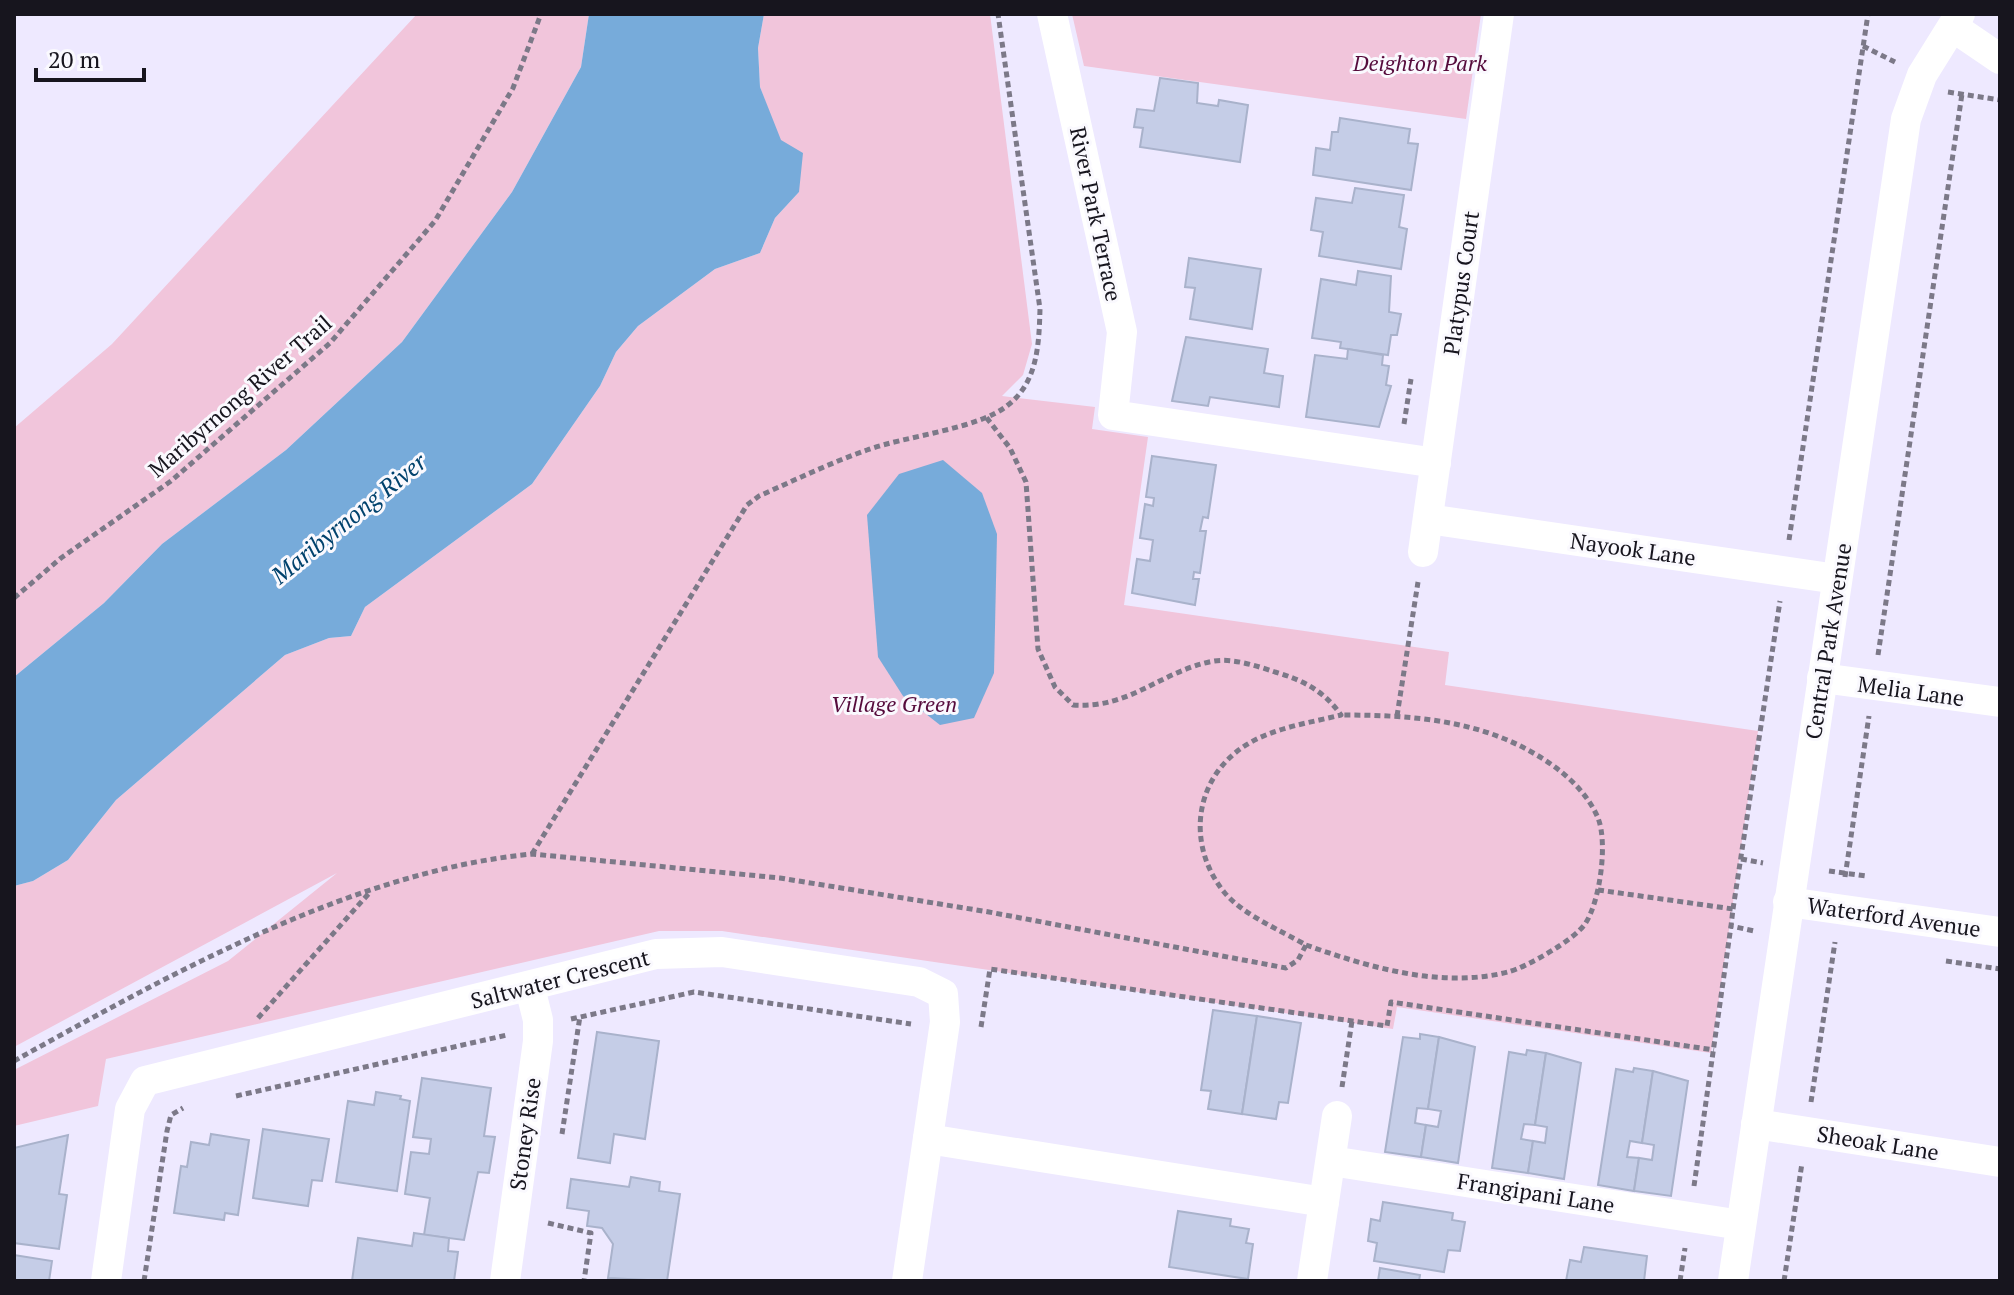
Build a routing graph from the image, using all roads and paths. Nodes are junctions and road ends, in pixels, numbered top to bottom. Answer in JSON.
{"nodes":[{"id":1,"x":541,"y":14,"type":"edge"},
{"id":2,"x":998,"y":14,"type":"edge"},
{"id":3,"x":1052,"y":14,"type":"edge"},
{"id":4,"x":1499,"y":14,"type":"edge"},
{"id":5,"x":1868,"y":14,"type":"edge"},
{"id":6,"x":1956,"y":20,"type":"edge"},
{"id":7,"x":2000,"y":59,"type":"edge"},
{"id":8,"x":986,"y":417,"type":"junction"},
{"id":9,"x":1436,"y":463,"type":"junction"},
{"id":10,"x":1428,"y":519,"type":"junction"},
{"id":11,"x":1421,"y":566,"type":"joint"},
{"id":12,"x":1785,"y":571,"type":"junction"},
{"id":13,"x":1837,"y":579,"type":"junction"},
{"id":14,"x":14,"y":598,"type":"edge"},
{"id":15,"x":1822,"y":678,"type":"junction"},
{"id":16,"x":2000,"y":702,"type":"edge"},
{"id":17,"x":1341,"y":715,"type":"junction"},
{"id":18,"x":1397,"y":716,"type":"junction"},
{"id":19,"x":532,"y":854,"type":"junction"},
{"id":20,"x":372,"y":890,"type":"junction"},
{"id":21,"x":1598,"y":890,"type":"junction"},
{"id":22,"x":1788,"y":902,"type":"junction"},
{"id":23,"x":1733,"y":909,"type":"junction"},
{"id":24,"x":1731,"y":926,"type":"junction"},
{"id":25,"x":2000,"y":932,"type":"edge"},
{"id":26,"x":1783,"y":937,"type":"junction"},
{"id":27,"x":1306,"y":945,"type":"junction"},
{"id":28,"x":530,"y":988,"type":"junction"},
{"id":29,"x":580,"y":1016,"type":"dead end"},
{"id":30,"x":1352,"y":1021,"type":"junction"},
{"id":31,"x":979,"y":1042,"type":"dead end"},
{"id":32,"x":1714,"y":1050,"type":"junction"},
{"id":33,"x":220,"y":1060,"type":"junction"},
{"id":34,"x":14,"y":1061,"type":"edge"},
{"id":35,"x":1337,"y":1116,"type":"joint"},
{"id":36,"x":1756,"y":1124,"type":"junction"},
{"id":37,"x":562,"y":1136,"type":"dead end"},
{"id":38,"x":928,"y":1139,"type":"junction"},
{"id":39,"x":1331,"y":1161,"type":"junction"},
{"id":40,"x":2000,"y":1162,"type":"edge"},
{"id":41,"x":1324,"y":1202,"type":"junction"},
{"id":42,"x":550,"y":1211,"type":"dead end"},
{"id":43,"x":1689,"y":1217,"type":"junction"},
{"id":44,"x":1741,"y":1225,"type":"junction"},
{"id":45,"x":106,"y":1281,"type":"edge"},
{"id":46,"x":505,"y":1281,"type":"edge"},
{"id":47,"x":584,"y":1281,"type":"edge"},
{"id":48,"x":907,"y":1281,"type":"edge"},
{"id":49,"x":1312,"y":1281,"type":"edge"},
{"id":50,"x":1680,"y":1281,"type":"edge"},
{"id":51,"x":1733,"y":1281,"type":"edge"}],
"edges":[{"from":1,"to":14,"type":"path","name":"Maribyrnong River Trail"},
{"from":2,"to":8,"type":"path"},
{"from":3,"to":9,"type":"street","name":"River Park Terrace"},
{"from":4,"to":9,"type":"street","name":"Platypus Court"},
{"from":5,"to":12,"type":"path"},
{"from":6,"to":7,"type":"street"},
{"from":6,"to":13,"type":"street","name":"Central Park Avenue"},
{"from":8,"to":17,"type":"path"},
{"from":8,"to":19,"type":"path"},
{"from":9,"to":10,"type":"street","name":"Platypus Court"},
{"from":10,"to":11,"type":"street","name":"Platypus Court"},
{"from":10,"to":12,"type":"street","name":"Nayook Lane"},
{"from":11,"to":18,"type":"path"},
{"from":12,"to":13,"type":"street","name":"Nayook Lane"},
{"from":12,"to":23,"type":"path"},
{"from":13,"to":15,"type":"street","name":"Central Park Avenue"},
{"from":15,"to":16,"type":"street","name":"Melia Lane"},
{"from":15,"to":22,"type":"street","name":"Central Park Avenue"},
{"from":17,"to":18,"type":"path"},
{"from":17,"to":27,"type":"path"},
{"from":18,"to":21,"type":"path"},
{"from":19,"to":20,"type":"path"},
{"from":19,"to":27,"type":"path"},
{"from":20,"to":33,"type":"path"},
{"from":20,"to":34,"type":"path"},
{"from":21,"to":23,"type":"path"},
{"from":21,"to":27,"type":"path"},
{"from":22,"to":25,"type":"street","name":"Waterford Avenue"},
{"from":22,"to":26,"type":"street","name":"Central Park Avenue"},
{"from":23,"to":24,"type":"path"},
{"from":24,"to":26,"type":"path"},
{"from":24,"to":32,"type":"path"},
{"from":26,"to":36,"type":"street","name":"Central Park Avenue"},
{"from":28,"to":33,"type":"street","name":"Saltwater Crescent"},
{"from":28,"to":38,"type":"street","name":"Saltwater Crescent"},
{"from":28,"to":46,"type":"street","name":"Stoney Rise"},
{"from":29,"to":37,"type":"path"},
{"from":30,"to":31,"type":"path"},
{"from":30,"to":32,"type":"path"},
{"from":30,"to":35,"type":"path"},
{"from":32,"to":43,"type":"path"},
{"from":33,"to":45,"type":"street","name":"Saltwater Crescent"},
{"from":35,"to":39,"type":"street"},
{"from":36,"to":40,"type":"street","name":"Sheoak Lane"},
{"from":36,"to":44,"type":"street","name":"Central Park Avenue"},
{"from":38,"to":41,"type":"street"},
{"from":38,"to":48,"type":"street","name":"Saltwater Crescent"},
{"from":39,"to":41,"type":"street"},
{"from":39,"to":43,"type":"street","name":"Frangipani Lane"},
{"from":41,"to":49,"type":"street"},
{"from":42,"to":47,"type":"path"},
{"from":43,"to":44,"type":"street","name":"Frangipani Lane"},
{"from":43,"to":50,"type":"path"},
{"from":44,"to":51,"type":"street","name":"Central Park Avenue"}]}
